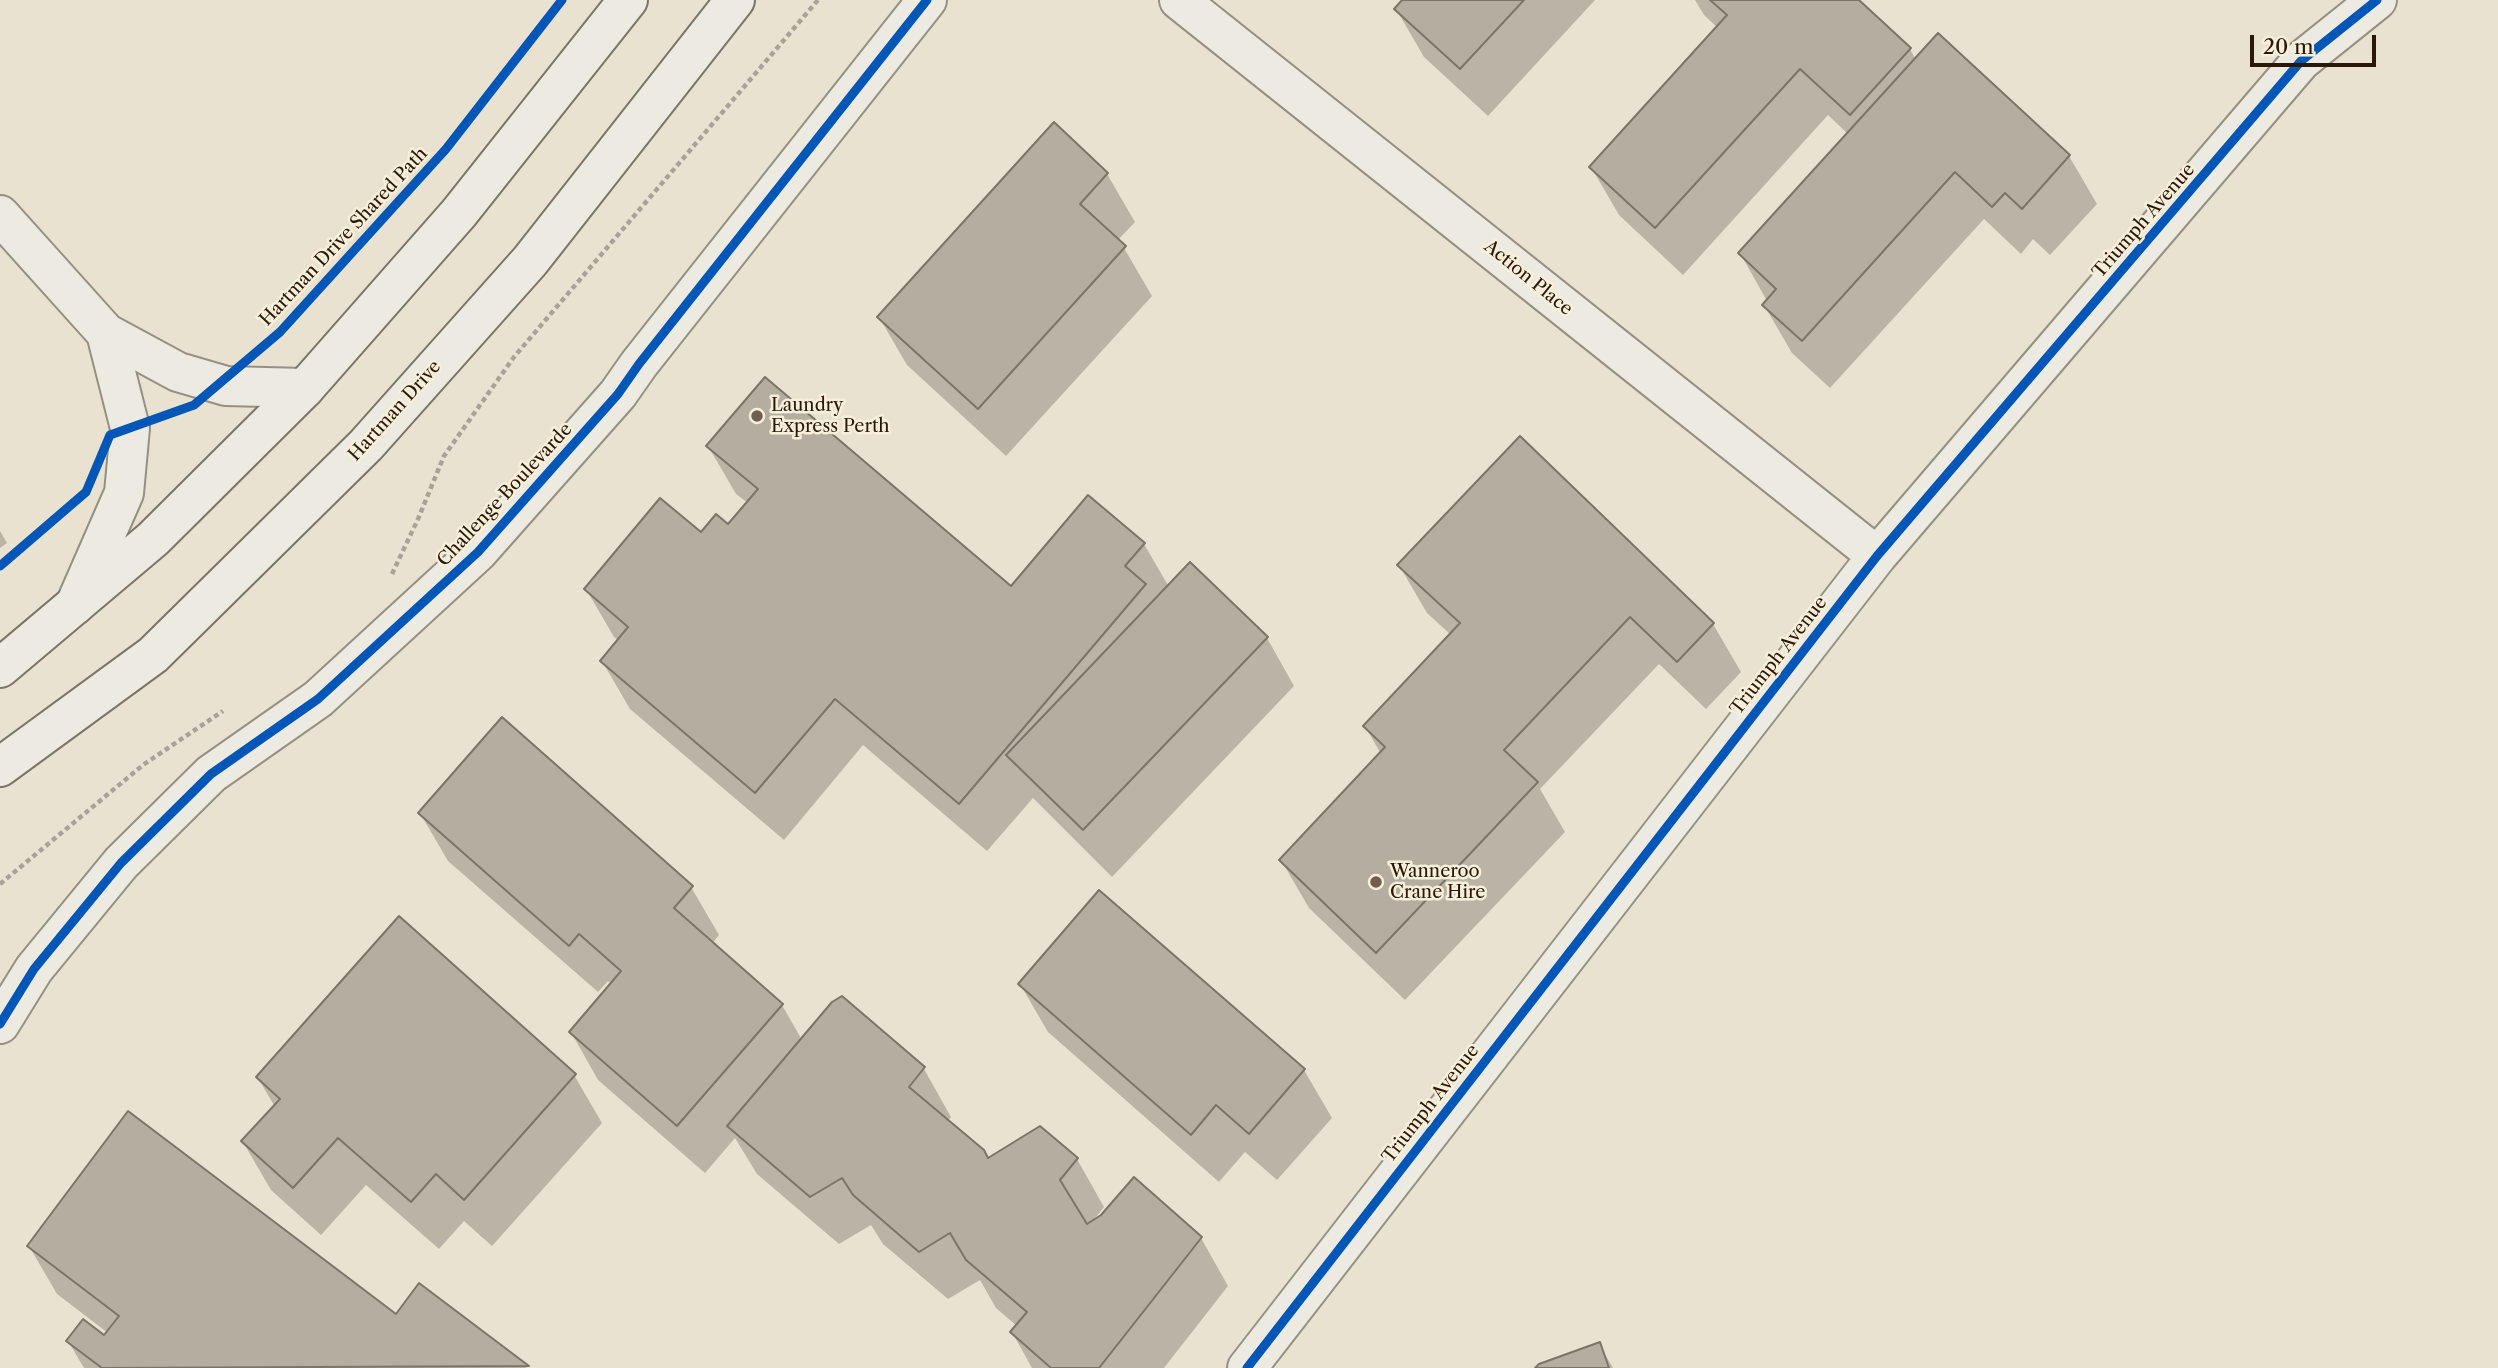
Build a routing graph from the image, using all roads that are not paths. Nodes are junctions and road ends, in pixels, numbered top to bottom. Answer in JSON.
{"nodes":[{"id":1,"x":628,"y":0,"type":"edge"},
{"id":2,"x":735,"y":0,"type":"edge"},
{"id":3,"x":927,"y":0,"type":"edge"},
{"id":4,"x":1179,"y":0,"type":"edge"},
{"id":5,"x":2377,"y":0,"type":"edge"},
{"id":6,"x":0,"y":215,"type":"edge"},
{"id":7,"x":106,"y":333,"type":"junction"},
{"id":8,"x":305,"y":388,"type":"junction"},
{"id":9,"x":1877,"y":556,"type":"junction"},
{"id":10,"x":75,"y":605,"type":"junction"},
{"id":11,"x":0,"y":668,"type":"edge"},
{"id":12,"x":0,"y":766,"type":"edge"},
{"id":13,"x":0,"y":1024,"type":"edge"},
{"id":14,"x":1247,"y":1368,"type":"edge"}],
"edges":[{"from":1,"to":8,"type":"street"},
{"from":2,"to":12,"type":"street","name":"Hartman Drive"},
{"from":3,"to":13,"type":"street","name":"Challenge Boulevarde"},
{"from":4,"to":9,"type":"street","name":"Action Place"},
{"from":5,"to":9,"type":"street","name":"Triumph Avenue"},
{"from":6,"to":7,"type":"street"},
{"from":7,"to":8,"type":"street"},
{"from":7,"to":10,"type":"street"},
{"from":8,"to":10,"type":"street"},
{"from":9,"to":14,"type":"street","name":"Triumph Avenue"},
{"from":10,"to":11,"type":"street"}]}
